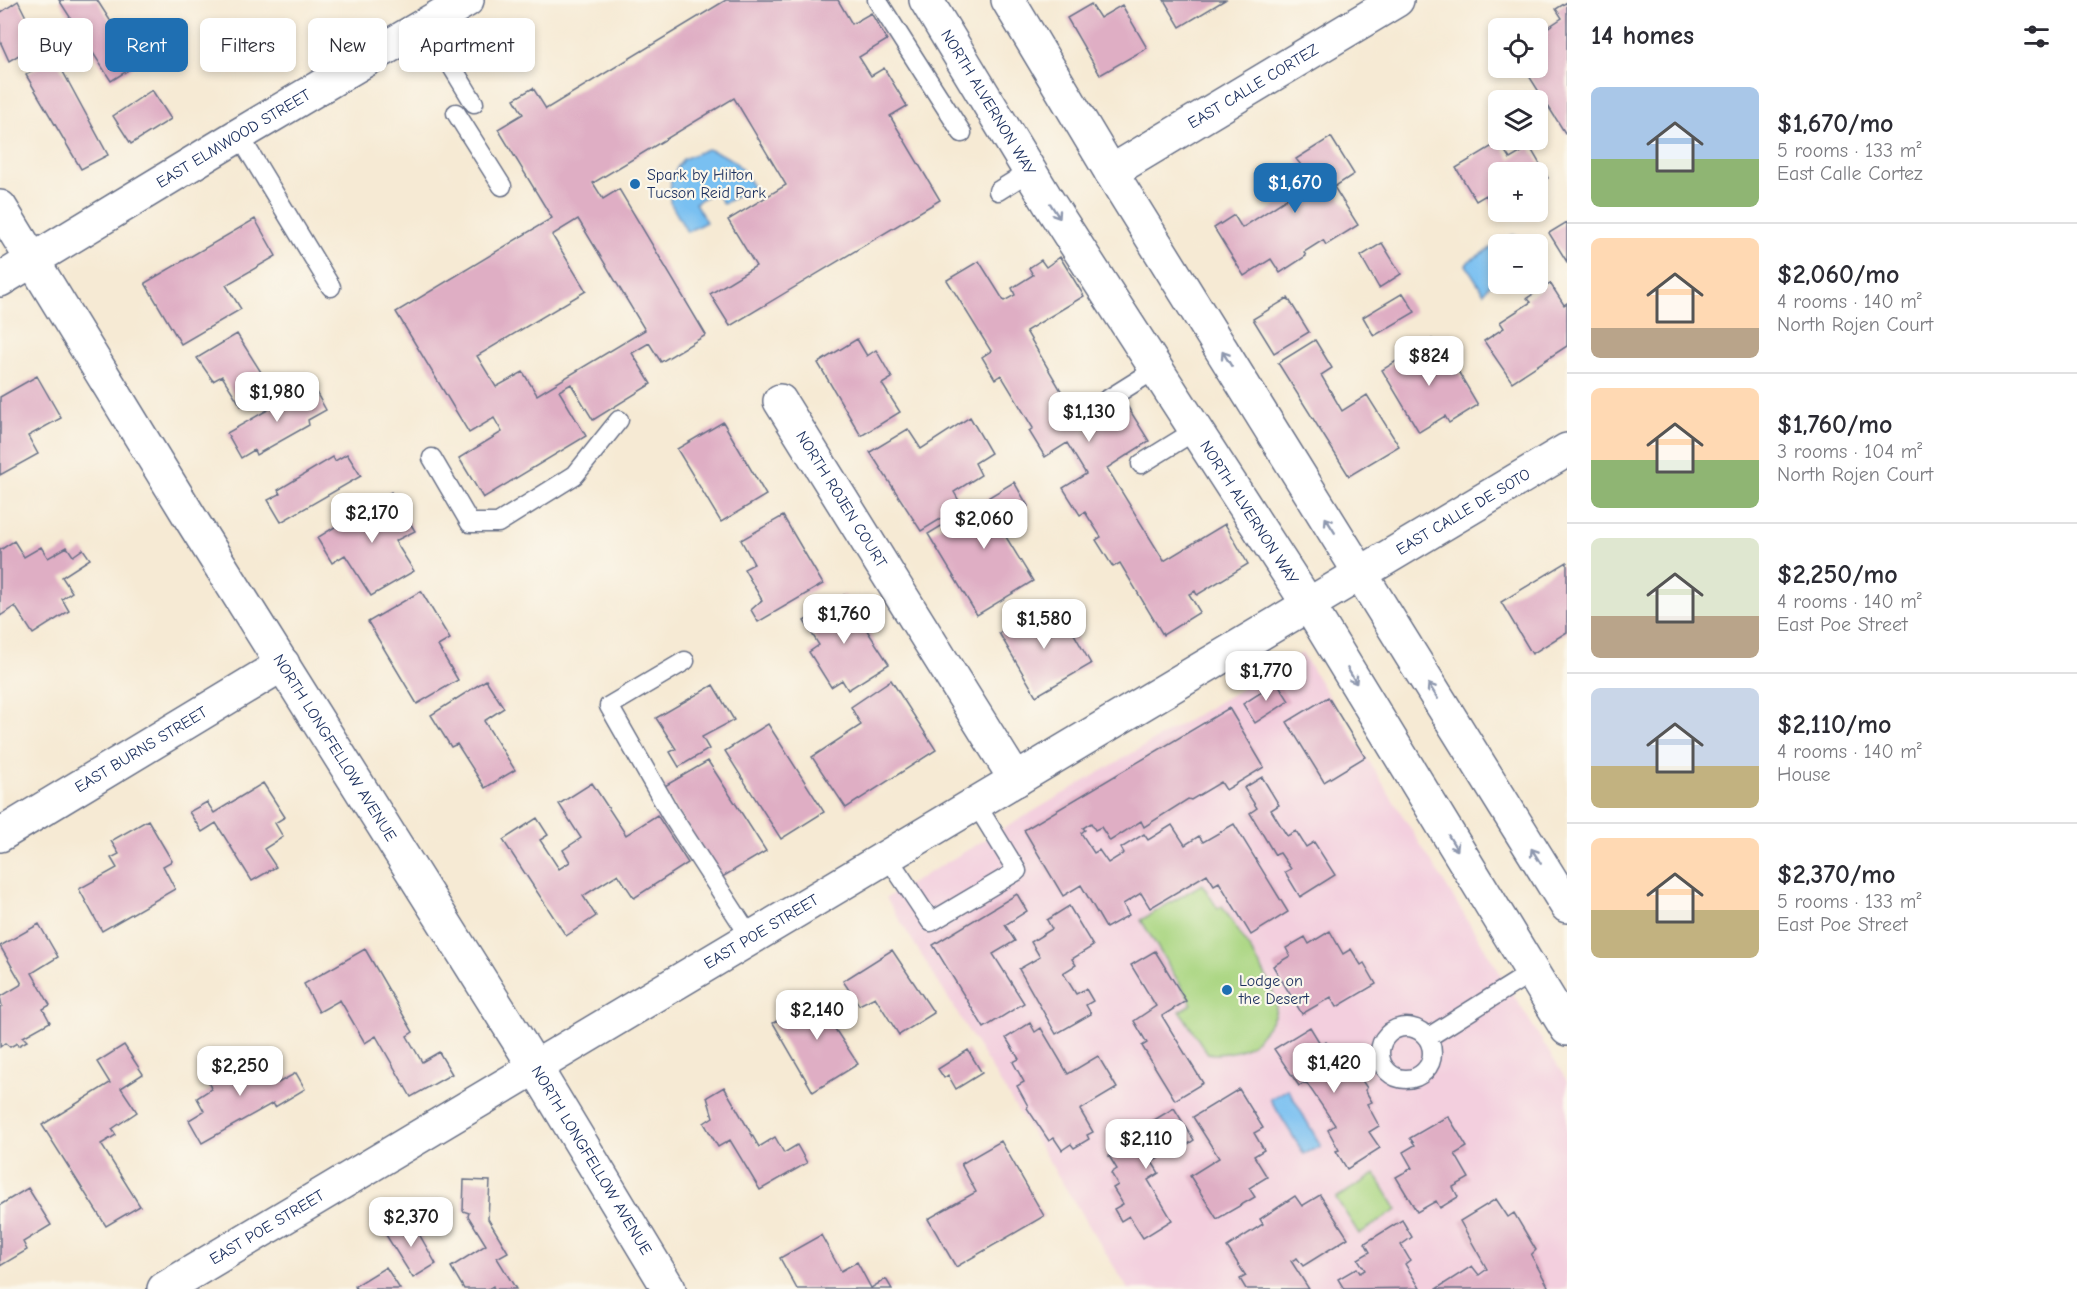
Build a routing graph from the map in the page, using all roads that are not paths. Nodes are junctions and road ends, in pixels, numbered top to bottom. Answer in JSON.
{"nodes":[{"id":1,"x":467,"y":0,"type":"edge"},
{"id":2,"x":877,"y":0,"type":"edge"},
{"id":3,"x":926,"y":0,"type":"edge"},
{"id":4,"x":1008,"y":0,"type":"edge"},
{"id":5,"x":1397,"y":0,"type":"edge"},
{"id":6,"x":436,"y":18,"type":"edge"},
{"id":7,"x":399,"y":40,"type":"edge"},
{"id":8,"x":456,"y":72,"type":"edge"},
{"id":9,"x":474,"y":102,"type":"dead end"},
{"id":10,"x":456,"y":114,"type":"dead end"},
{"id":11,"x":963,"y":133,"type":"dead end"},
{"id":12,"x":239,"y":135,"type":"junction"},
{"id":13,"x":1030,"y":171,"type":"junction"},
{"id":14,"x":1111,"y":172,"type":"junction"},
{"id":15,"x":502,"y":186,"type":"dead end"},
{"id":16,"x":998,"y":191,"type":"dead end"},
{"id":17,"x":0,"y":207,"type":"edge"},
{"id":18,"x":33,"y":260,"type":"junction"},
{"id":19,"x":0,"y":280,"type":"edge"},
{"id":20,"x":331,"y":287,"type":"dead end"},
{"id":21,"x":1156,"y":369,"type":"junction"},
{"id":22,"x":780,"y":401,"type":"dead end"},
{"id":23,"x":1105,"y":401,"type":"dead end"},
{"id":24,"x":619,"y":420,"type":"dead end"},
{"id":25,"x":1196,"y":430,"type":"junction"},
{"id":26,"x":1567,"y":450,"type":"edge"},
{"id":27,"x":432,"y":459,"type":"dead end"},
{"id":28,"x":1141,"y":464,"type":"dead end"},
{"id":29,"x":1359,"y":573,"type":"junction"},
{"id":30,"x":1308,"y":604,"type":"junction"},
{"id":31,"x":685,"y":661,"type":"dead end"},
{"id":32,"x":283,"y":664,"type":"junction"},
{"id":33,"x":1016,"y":780,"type":"junction"},
{"id":34,"x":976,"y":804,"type":"junction"},
{"id":35,"x":0,"y":835,"type":"edge"},
{"id":36,"x":887,"y":856,"type":"junction"},
{"id":37,"x":1567,"y":906,"type":"edge"},
{"id":38,"x":751,"y":938,"type":"junction"},
{"id":39,"x":1532,"y":972,"type":"junction"},
{"id":40,"x":1567,"y":1029,"type":"edge"},
{"id":41,"x":1427,"y":1038,"type":"dead end"},
{"id":42,"x":535,"y":1067,"type":"junction"},
{"id":43,"x":164,"y":1289,"type":"edge"},
{"id":44,"x":669,"y":1289,"type":"edge"}],
"edges":[{"from":1,"to":6,"type":"street","name":"EAST ELMWOOD STREET"},
{"from":2,"to":11,"type":"lane"},
{"from":3,"to":13,"type":"street","name":"NORTH ALVERNON WAY"},
{"from":4,"to":14,"type":"street"},
{"from":5,"to":14,"type":"street","name":"EAST CALLE CORTEZ"},
{"from":7,"to":12,"type":"street","name":"EAST ELMWOOD STREET"},
{"from":8,"to":9,"type":"lane"},
{"from":10,"to":15,"type":"lane"},
{"from":12,"to":18,"type":"street","name":"EAST ELMWOOD STREET"},
{"from":12,"to":20,"type":"lane"},
{"from":13,"to":16,"type":"lane"},
{"from":13,"to":21,"type":"street","name":"NORTH ALVERNON WAY","one_way":true},
{"from":29,"to":14,"type":"street","one_way":true},
{"from":17,"to":18,"type":"street","name":"NORTH LONGFELLOW AVENUE"},
{"from":18,"to":19,"type":"street","name":"EAST ELMWOOD STREET"},
{"from":18,"to":32,"type":"street","name":"NORTH LONGFELLOW AVENUE"},
{"from":21,"to":23,"type":"lane"},
{"from":21,"to":25,"type":"street","name":"NORTH ALVERNON WAY"},
{"from":22,"to":33,"type":"street","name":"NORTH ROJEN COURT"},
{"from":24,"to":27,"type":"lane"},
{"from":25,"to":28,"type":"lane"},
{"from":25,"to":30,"type":"street","name":"NORTH ALVERNON WAY"},
{"from":26,"to":29,"type":"street","name":"EAST CALLE DE SOTO"},
{"from":29,"to":30,"type":"street","name":"EAST POE STREET"},
{"from":37,"to":29,"type":"street","one_way":true},
{"from":30,"to":33,"type":"street","name":"EAST POE STREET"},
{"from":30,"to":39,"type":"street","name":"NORTH ALVERNON WAY","one_way":true},
{"from":31,"to":38,"type":"lane"},
{"from":32,"to":35,"type":"street","name":"EAST BURNS STREET"},
{"from":32,"to":42,"type":"street","name":"NORTH LONGFELLOW AVENUE"},
{"from":33,"to":34,"type":"street","name":"EAST POE STREET"},
{"from":34,"to":36,"type":"street","name":"EAST POE STREET"},
{"from":34,"to":36,"type":"lane"},
{"from":36,"to":38,"type":"street","name":"EAST POE STREET"},
{"from":38,"to":42,"type":"street","name":"EAST POE STREET"},
{"from":39,"to":40,"type":"street","name":"NORTH ALVERNON WAY"},
{"from":39,"to":41,"type":"lane"},
{"from":42,"to":43,"type":"street","name":"EAST POE STREET"},
{"from":42,"to":44,"type":"street","name":"NORTH LONGFELLOW AVENUE"}]}
